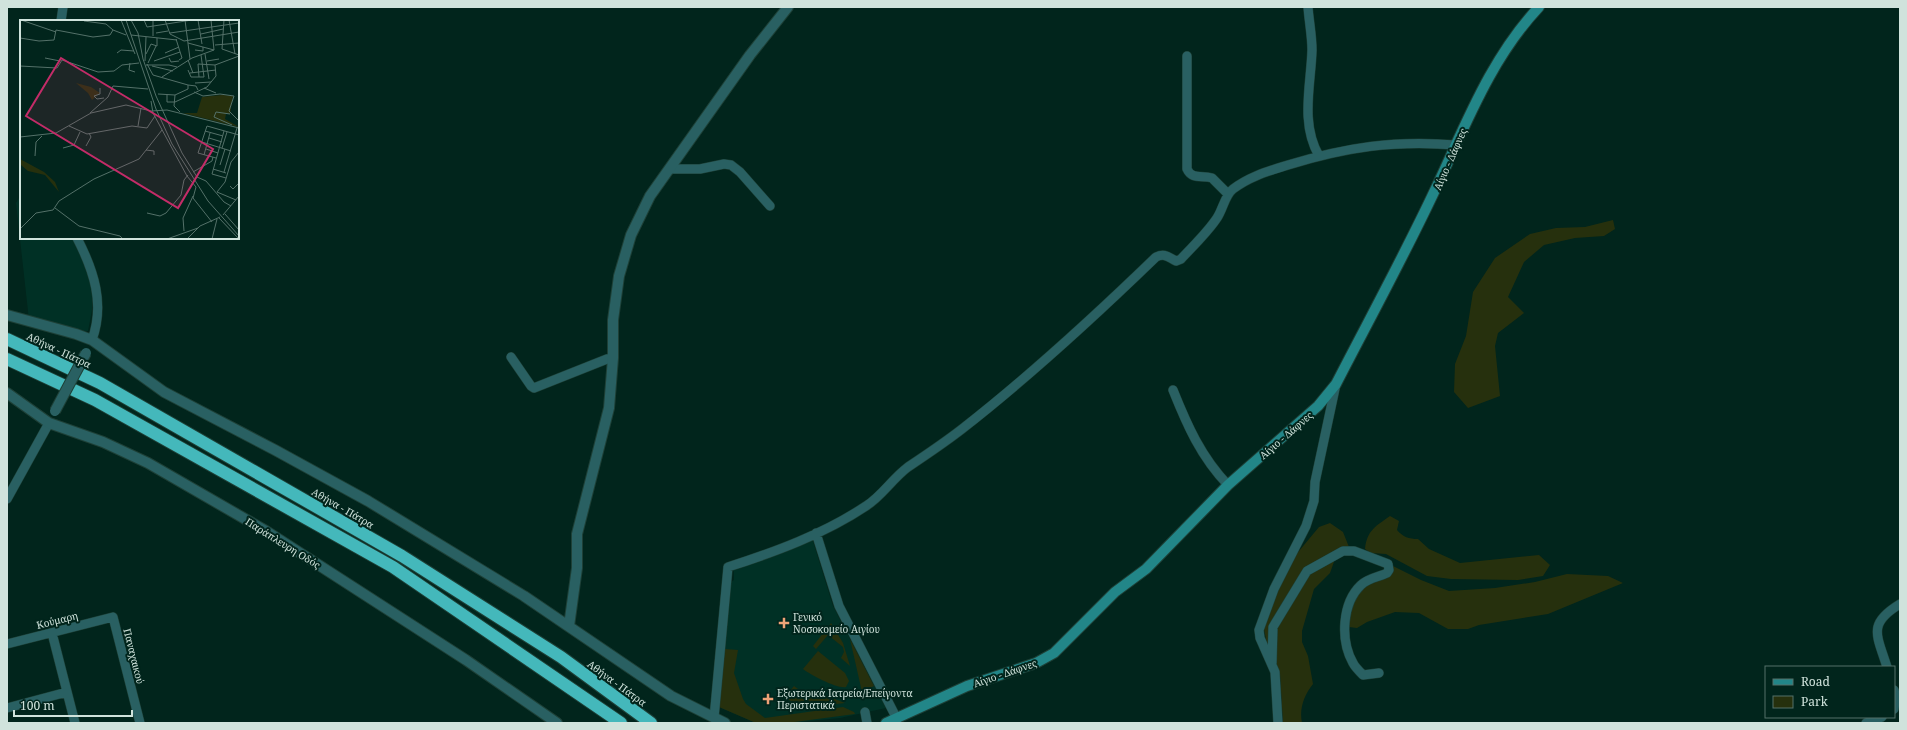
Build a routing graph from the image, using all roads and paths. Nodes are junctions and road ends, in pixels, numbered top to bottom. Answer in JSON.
{"nodes":[{"id":1,"x":63,"y":7,"type":"edge"},
{"id":2,"x":788,"y":7,"type":"edge"},
{"id":3,"x":1308,"y":7,"type":"edge"},
{"id":4,"x":1539,"y":7,"type":"edge"},
{"id":5,"x":60,"y":20,"type":"edge"},
{"id":6,"x":1187,"y":56,"type":"dead end"},
{"id":7,"x":1456,"y":144,"type":"junction"},
{"id":8,"x":1319,"y":156,"type":"junction"},
{"id":9,"x":670,"y":169,"type":"junction"},
{"id":10,"x":1228,"y":194,"type":"junction"},
{"id":11,"x":770,"y":206,"type":"dead end"},
{"id":12,"x":78,"y":239,"type":"edge"},
{"id":13,"x":7,"y":315,"type":"edge"},
{"id":14,"x":7,"y":339,"type":"edge"},
{"id":15,"x":92,"y":340,"type":"junction"},
{"id":16,"x":511,"y":357,"type":"dead end"},
{"id":17,"x":613,"y":358,"type":"junction"},
{"id":18,"x":7,"y":359,"type":"edge"},
{"id":19,"x":1336,"y":384,"type":"junction"},
{"id":20,"x":1173,"y":390,"type":"dead end"},
{"id":21,"x":7,"y":393,"type":"edge"},
{"id":22,"x":49,"y":423,"type":"junction"},
{"id":23,"x":1228,"y":485,"type":"junction"},
{"id":24,"x":7,"y":499,"type":"edge"},
{"id":25,"x":816,"y":533,"type":"junction"},
{"id":26,"x":1900,"y":604,"type":"edge"},
{"id":27,"x":113,"y":617,"type":"joint"},
{"id":28,"x":569,"y":626,"type":"junction"},
{"id":29,"x":52,"y":633,"type":"junction"},
{"id":30,"x":7,"y":644,"type":"edge"},
{"id":31,"x":1272,"y":664,"type":"junction"},
{"id":32,"x":1887,"y":666,"type":"edge"},
{"id":33,"x":1379,"y":673,"type":"dead end"},
{"id":34,"x":68,"y":692,"type":"junction"},
{"id":35,"x":1895,"y":694,"type":"edge"},
{"id":36,"x":1897,"y":706,"type":"edge"},
{"id":37,"x":7,"y":708,"type":"edge"},
{"id":38,"x":864,"y":712,"type":"dead end"},
{"id":39,"x":714,"y":718,"type":"junction"},
{"id":40,"x":1879,"y":718,"type":"edge"},
{"id":41,"x":897,"y":719,"type":"junction"},
{"id":42,"x":76,"y":723,"type":"edge"},
{"id":43,"x":140,"y":723,"type":"edge"},
{"id":44,"x":557,"y":723,"type":"edge"},
{"id":45,"x":621,"y":723,"type":"edge"},
{"id":46,"x":651,"y":723,"type":"edge"},
{"id":47,"x":725,"y":723,"type":"edge"},
{"id":48,"x":867,"y":723,"type":"edge"},
{"id":49,"x":886,"y":723,"type":"edge"},
{"id":50,"x":1278,"y":723,"type":"edge"},
{"id":51,"x":1866,"y":723,"type":"edge"}],
"edges":[{"from":1,"to":5,"type":"street"},
{"from":2,"to":9,"type":"street"},
{"from":3,"to":8,"type":"street"},
{"from":4,"to":7,"type":"main road","name":"Αίγιο - Δάφνες"},
{"from":6,"to":10,"type":"street"},
{"from":7,"to":8,"type":"street"},
{"from":7,"to":19,"type":"main road","name":"Αίγιο - Δάφνες"},
{"from":8,"to":10,"type":"street"},
{"from":9,"to":11,"type":"street"},
{"from":9,"to":17,"type":"street"},
{"from":10,"to":25,"type":"street"},
{"from":12,"to":15,"type":"street"},
{"from":13,"to":15,"type":"street"},
{"from":14,"to":46,"type":"highway","name":"Αθήνα - Πάτρα"},
{"from":15,"to":22,"type":"street","bridge":true},
{"from":15,"to":28,"type":"street"},
{"from":16,"to":17,"type":"street"},
{"from":17,"to":28,"type":"street"},
{"from":18,"to":45,"type":"highway"},
{"from":19,"to":23,"type":"main road","name":"Αίγιο - Δάφνες"},
{"from":19,"to":31,"type":"street"},
{"from":20,"to":23,"type":"street"},
{"from":21,"to":22,"type":"street","name":"Παράπλευρη Οδός"},
{"from":22,"to":24,"type":"street"},
{"from":22,"to":44,"type":"street","name":"Παράπλευρη Οδός"},
{"from":23,"to":41,"type":"main road","name":"Αίγιο - Δάφνες"},
{"from":25,"to":39,"type":"street"},
{"from":25,"to":41,"type":"street"},
{"from":26,"to":32,"type":"street"},
{"from":27,"to":29,"type":"street","name":"Κούμαρη"},
{"from":27,"to":43,"type":"street","name":"Παναχαικού"},
{"from":28,"to":39,"type":"street"},
{"from":29,"to":30,"type":"street","name":"Κούμαρη"},
{"from":29,"to":34,"type":"street"},
{"from":31,"to":33,"type":"street"},
{"from":31,"to":50,"type":"street"},
{"from":34,"to":37,"type":"street"},
{"from":34,"to":42,"type":"street"},
{"from":35,"to":36,"type":"street"},
{"from":38,"to":48,"type":"street"},
{"from":39,"to":47,"type":"street"},
{"from":40,"to":51,"type":"street"},
{"from":41,"to":49,"type":"main road","name":"Αίγιο - Δάφνες"}]}
